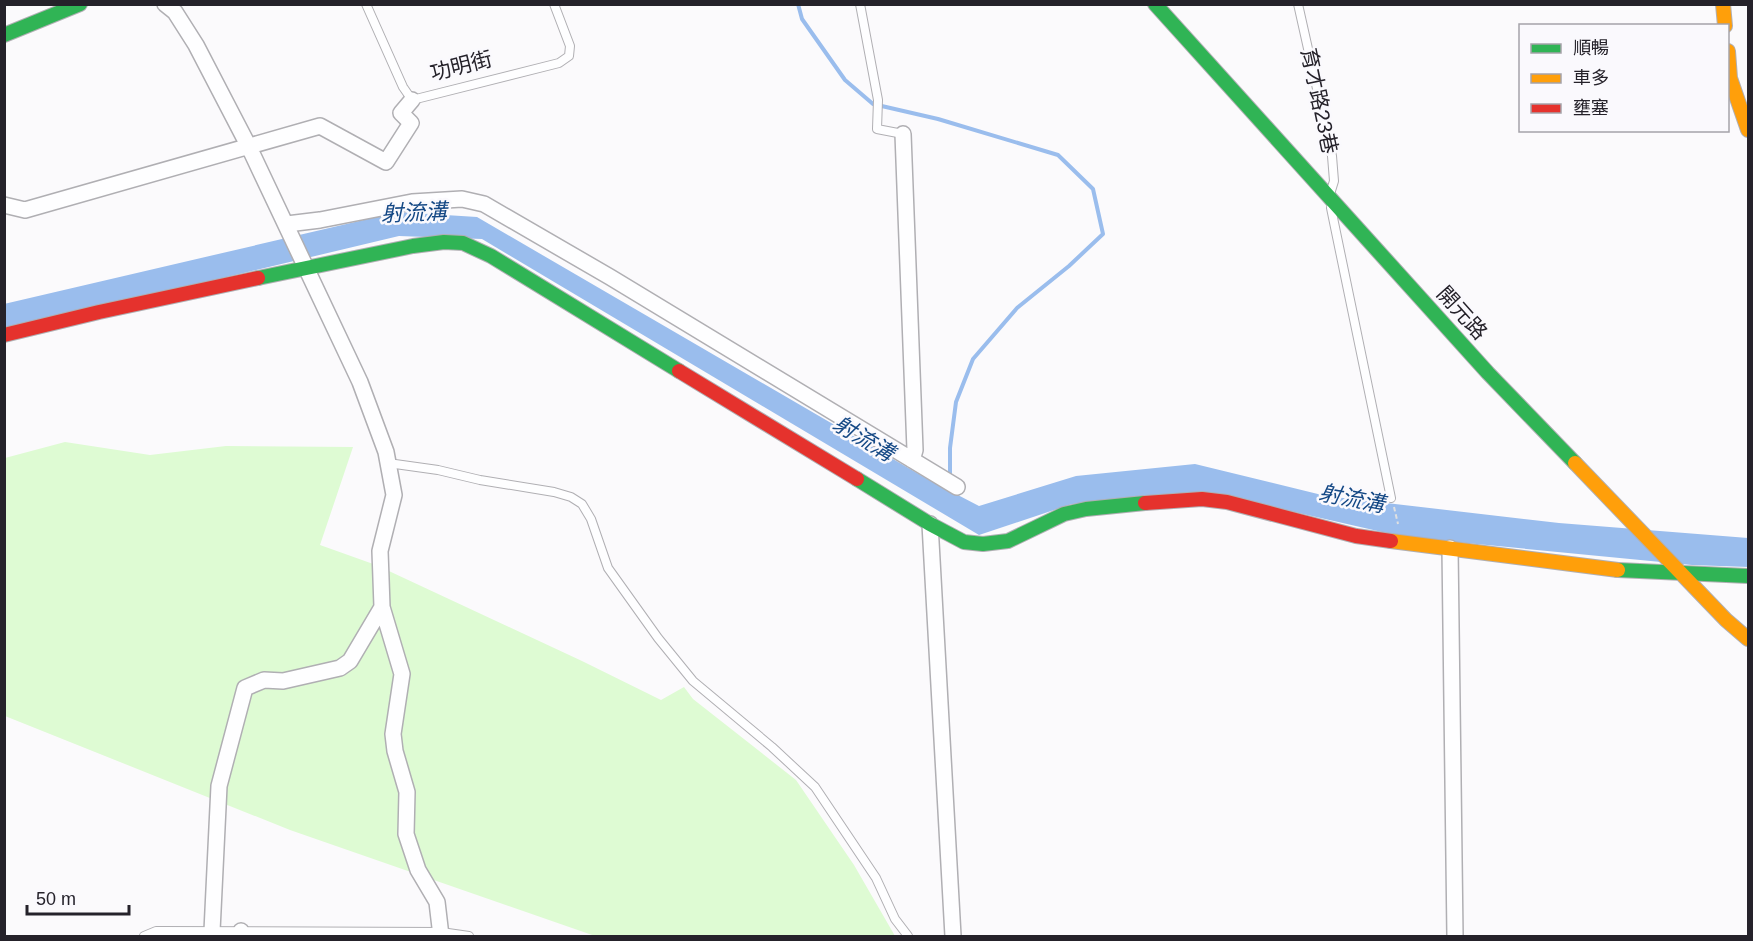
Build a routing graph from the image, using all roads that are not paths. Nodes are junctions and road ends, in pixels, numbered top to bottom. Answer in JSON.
{"nodes":[{"id":1,"x":80,"y":4,"type":"edge"},
{"id":2,"x":165,"y":4,"type":"edge"},
{"id":3,"x":366,"y":4,"type":"edge"},
{"id":4,"x":554,"y":4,"type":"edge"},
{"id":5,"x":860,"y":4,"type":"edge"},
{"id":6,"x":1155,"y":4,"type":"edge"},
{"id":7,"x":1298,"y":4,"type":"edge"},
{"id":8,"x":1724,"y":4,"type":"edge"},
{"id":9,"x":1725,"y":24,"type":"edge"},
{"id":10,"x":4,"y":35,"type":"edge"},
{"id":11,"x":1729,"y":64,"type":"edge"},
{"id":12,"x":412,"y":100,"type":"junction"},
{"id":13,"x":1749,"y":130,"type":"edge"},
{"id":14,"x":903,"y":134,"type":"joint"},
{"id":15,"x":249,"y":147,"type":"junction"},
{"id":16,"x":1329,"y":198,"type":"junction"},
{"id":17,"x":4,"y":205,"type":"edge"},
{"id":18,"x":288,"y":227,"type":"junction"},
{"id":19,"x":305,"y":265,"type":"junction"},
{"id":20,"x":4,"y":335,"type":"edge"},
{"id":21,"x":912,"y":460,"type":"junction"},
{"id":22,"x":388,"y":463,"type":"junction"},
{"id":23,"x":957,"y":487,"type":"dead end"},
{"id":24,"x":1391,"y":498,"type":"road end"},
{"id":25,"x":930,"y":524,"type":"junction"},
{"id":26,"x":1450,"y":548,"type":"junction"},
{"id":27,"x":1679,"y":572,"type":"junction"},
{"id":28,"x":1749,"y":576,"type":"edge"},
{"id":29,"x":382,"y":607,"type":"junction"},
{"id":30,"x":1749,"y":639,"type":"edge"},
{"id":31,"x":213,"y":931,"type":"junction"},
{"id":32,"x":241,"y":934,"type":"edge"},
{"id":33,"x":441,"y":934,"type":"edge"},
{"id":34,"x":144,"y":936,"type":"edge"},
{"id":35,"x":470,"y":936,"type":"edge"},
{"id":36,"x":908,"y":936,"type":"edge"},
{"id":37,"x":953,"y":936,"type":"edge"},
{"id":38,"x":1455,"y":936,"type":"edge"}],
"edges":[{"from":1,"to":10,"type":"street"},
{"from":2,"to":15,"type":"street"},
{"from":3,"to":12,"type":"lane","name":"功明街"},
{"from":4,"to":12,"type":"lane","name":"功明街"},
{"from":5,"to":14,"type":"lane"},
{"from":6,"to":16,"type":"street","name":"開元路"},
{"from":7,"to":16,"type":"lane","name":"育才路23巷"},
{"from":8,"to":9,"type":"street"},
{"from":11,"to":13,"type":"street"},
{"from":12,"to":15,"type":"street"},
{"from":14,"to":21,"type":"street"},
{"from":15,"to":17,"type":"street"},
{"from":15,"to":18,"type":"street"},
{"from":16,"to":24,"type":"lane","name":"育才路23巷"},
{"from":16,"to":27,"type":"street","name":"開元路"},
{"from":18,"to":19,"type":"street"},
{"from":18,"to":21,"type":"street"},
{"from":19,"to":20,"type":"street"},
{"from":19,"to":22,"type":"street"},
{"from":19,"to":25,"type":"street"},
{"from":21,"to":23,"type":"street"},
{"from":22,"to":29,"type":"street"},
{"from":22,"to":36,"type":"lane"},
{"from":25,"to":26,"type":"street"},
{"from":25,"to":37,"type":"street"},
{"from":26,"to":27,"type":"street"},
{"from":26,"to":38,"type":"street"},
{"from":27,"to":28,"type":"street"},
{"from":27,"to":30,"type":"street","name":"開元路"},
{"from":29,"to":31,"type":"street"},
{"from":29,"to":33,"type":"street"},
{"from":31,"to":32,"type":"lane"},
{"from":31,"to":34,"type":"lane"},
{"from":32,"to":33,"type":"lane"},
{"from":33,"to":35,"type":"lane"}]}
